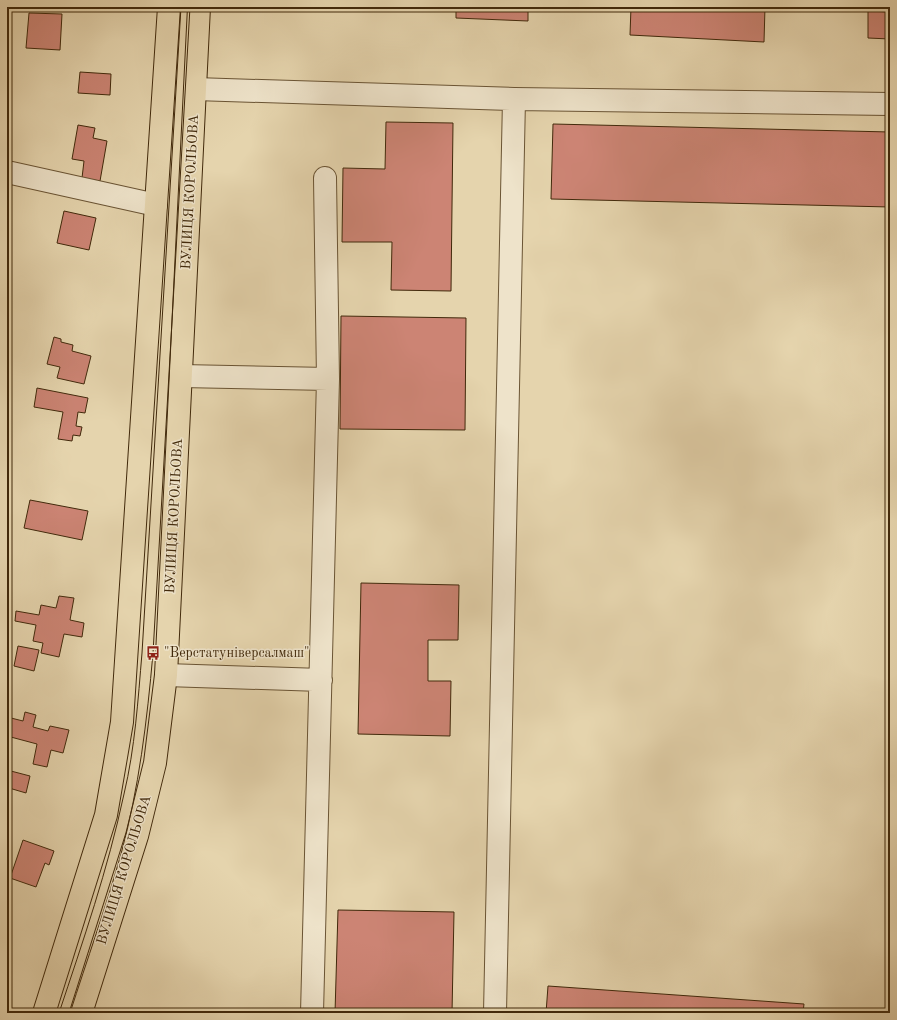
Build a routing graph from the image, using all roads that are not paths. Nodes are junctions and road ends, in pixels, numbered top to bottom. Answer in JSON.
{"nodes":[{"id":1,"x":169,"y":7,"type":"edge"},
{"id":2,"x":199,"y":7,"type":"edge"},
{"id":3,"x":195,"y":88,"type":"junction"},
{"id":4,"x":514,"y":99,"type":"junction"},
{"id":5,"x":890,"y":104,"type":"edge"},
{"id":6,"x":7,"y":172,"type":"edge"},
{"id":7,"x":325,"y":178,"type":"dead end"},
{"id":8,"x":156,"y":205,"type":"junction"},
{"id":9,"x":181,"y":376,"type":"junction"},
{"id":10,"x":328,"y":379,"type":"junction"},
{"id":11,"x":166,"y":675,"type":"junction"},
{"id":12,"x":321,"y":680,"type":"junction"},
{"id":13,"x":44,"y":1013,"type":"edge"},
{"id":14,"x":80,"y":1013,"type":"edge"},
{"id":15,"x":312,"y":1013,"type":"edge"},
{"id":16,"x":495,"y":1013,"type":"edge"}],
"edges":[{"from":1,"to":8,"type":"main road"},
{"from":2,"to":3,"type":"main road","name":"ВУЛИЦЯ КОРОЛЬОВА"},
{"from":3,"to":4,"type":"street"},
{"from":3,"to":9,"type":"main road","name":"ВУЛИЦЯ КОРОЛЬОВА"},
{"from":4,"to":5,"type":"street"},
{"from":4,"to":16,"type":"street"},
{"from":6,"to":8,"type":"street"},
{"from":7,"to":10,"type":"street"},
{"from":8,"to":13,"type":"main road"},
{"from":9,"to":10,"type":"street"},
{"from":9,"to":11,"type":"main road","name":"ВУЛИЦЯ КОРОЛЬОВА"},
{"from":10,"to":12,"type":"street"},
{"from":11,"to":12,"type":"street"},
{"from":11,"to":14,"type":"main road","name":"ВУЛИЦЯ КОРОЛЬОВА"},
{"from":12,"to":15,"type":"street"}]}
